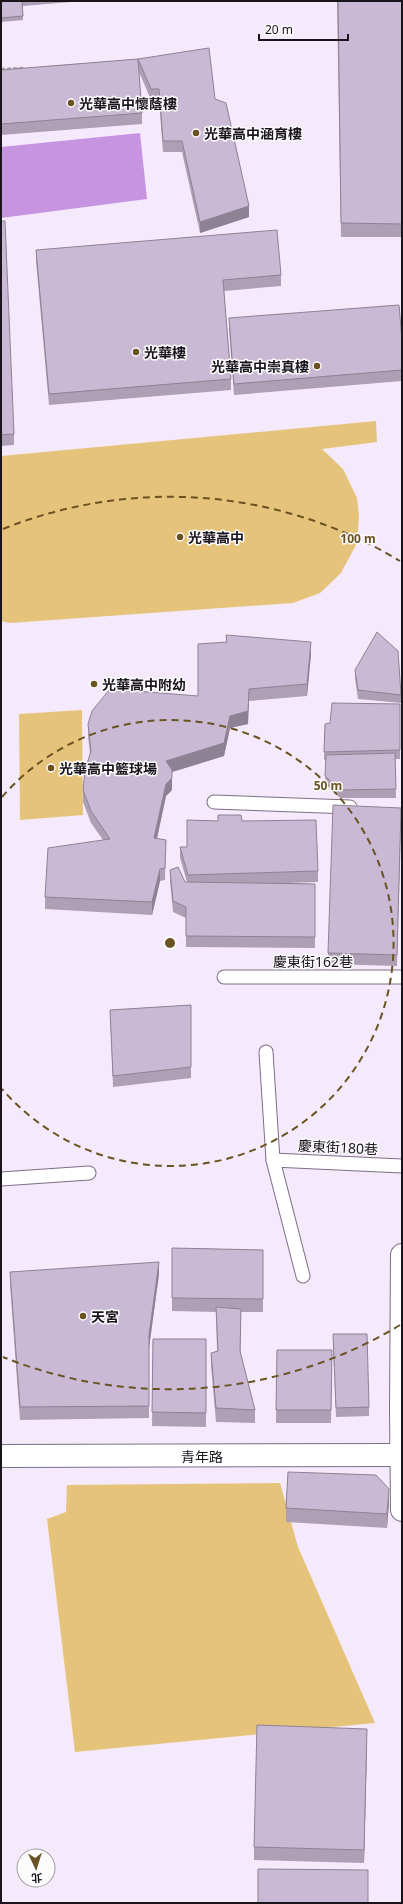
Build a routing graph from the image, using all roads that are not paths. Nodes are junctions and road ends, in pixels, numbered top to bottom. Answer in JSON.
{"nodes":[{"id":1,"x":214,"y":802,"type":"dead end"},
{"id":2,"x":363,"y":807,"type":"edge"},
{"id":3,"x":224,"y":976,"type":"dead end"},
{"id":4,"x":402,"y":977,"type":"edge"},
{"id":5,"x":266,"y":1052,"type":"dead end"},
{"id":6,"x":273,"y":1160,"type":"junction"},
{"id":7,"x":402,"y":1166,"type":"edge"},
{"id":8,"x":89,"y":1173,"type":"dead end"},
{"id":9,"x":1,"y":1179,"type":"edge"},
{"id":10,"x":402,"y":1255,"type":"edge"},
{"id":11,"x":303,"y":1276,"type":"dead end"},
{"id":12,"x":1,"y":1456,"type":"edge"},
{"id":13,"x":402,"y":1456,"type":"edge"},
{"id":14,"x":402,"y":1510,"type":"edge"}],
"edges":[{"from":1,"to":2,"type":"lane"},
{"from":3,"to":4,"type":"lane","name":"慶東街162巷"},
{"from":5,"to":6,"type":"lane"},
{"from":6,"to":7,"type":"lane","name":"慶東街180巷"},
{"from":6,"to":11,"type":"lane"},
{"from":8,"to":9,"type":"lane"},
{"from":10,"to":13,"type":"street"},
{"from":12,"to":13,"type":"street","name":"青年路"},
{"from":13,"to":14,"type":"street"}]}
